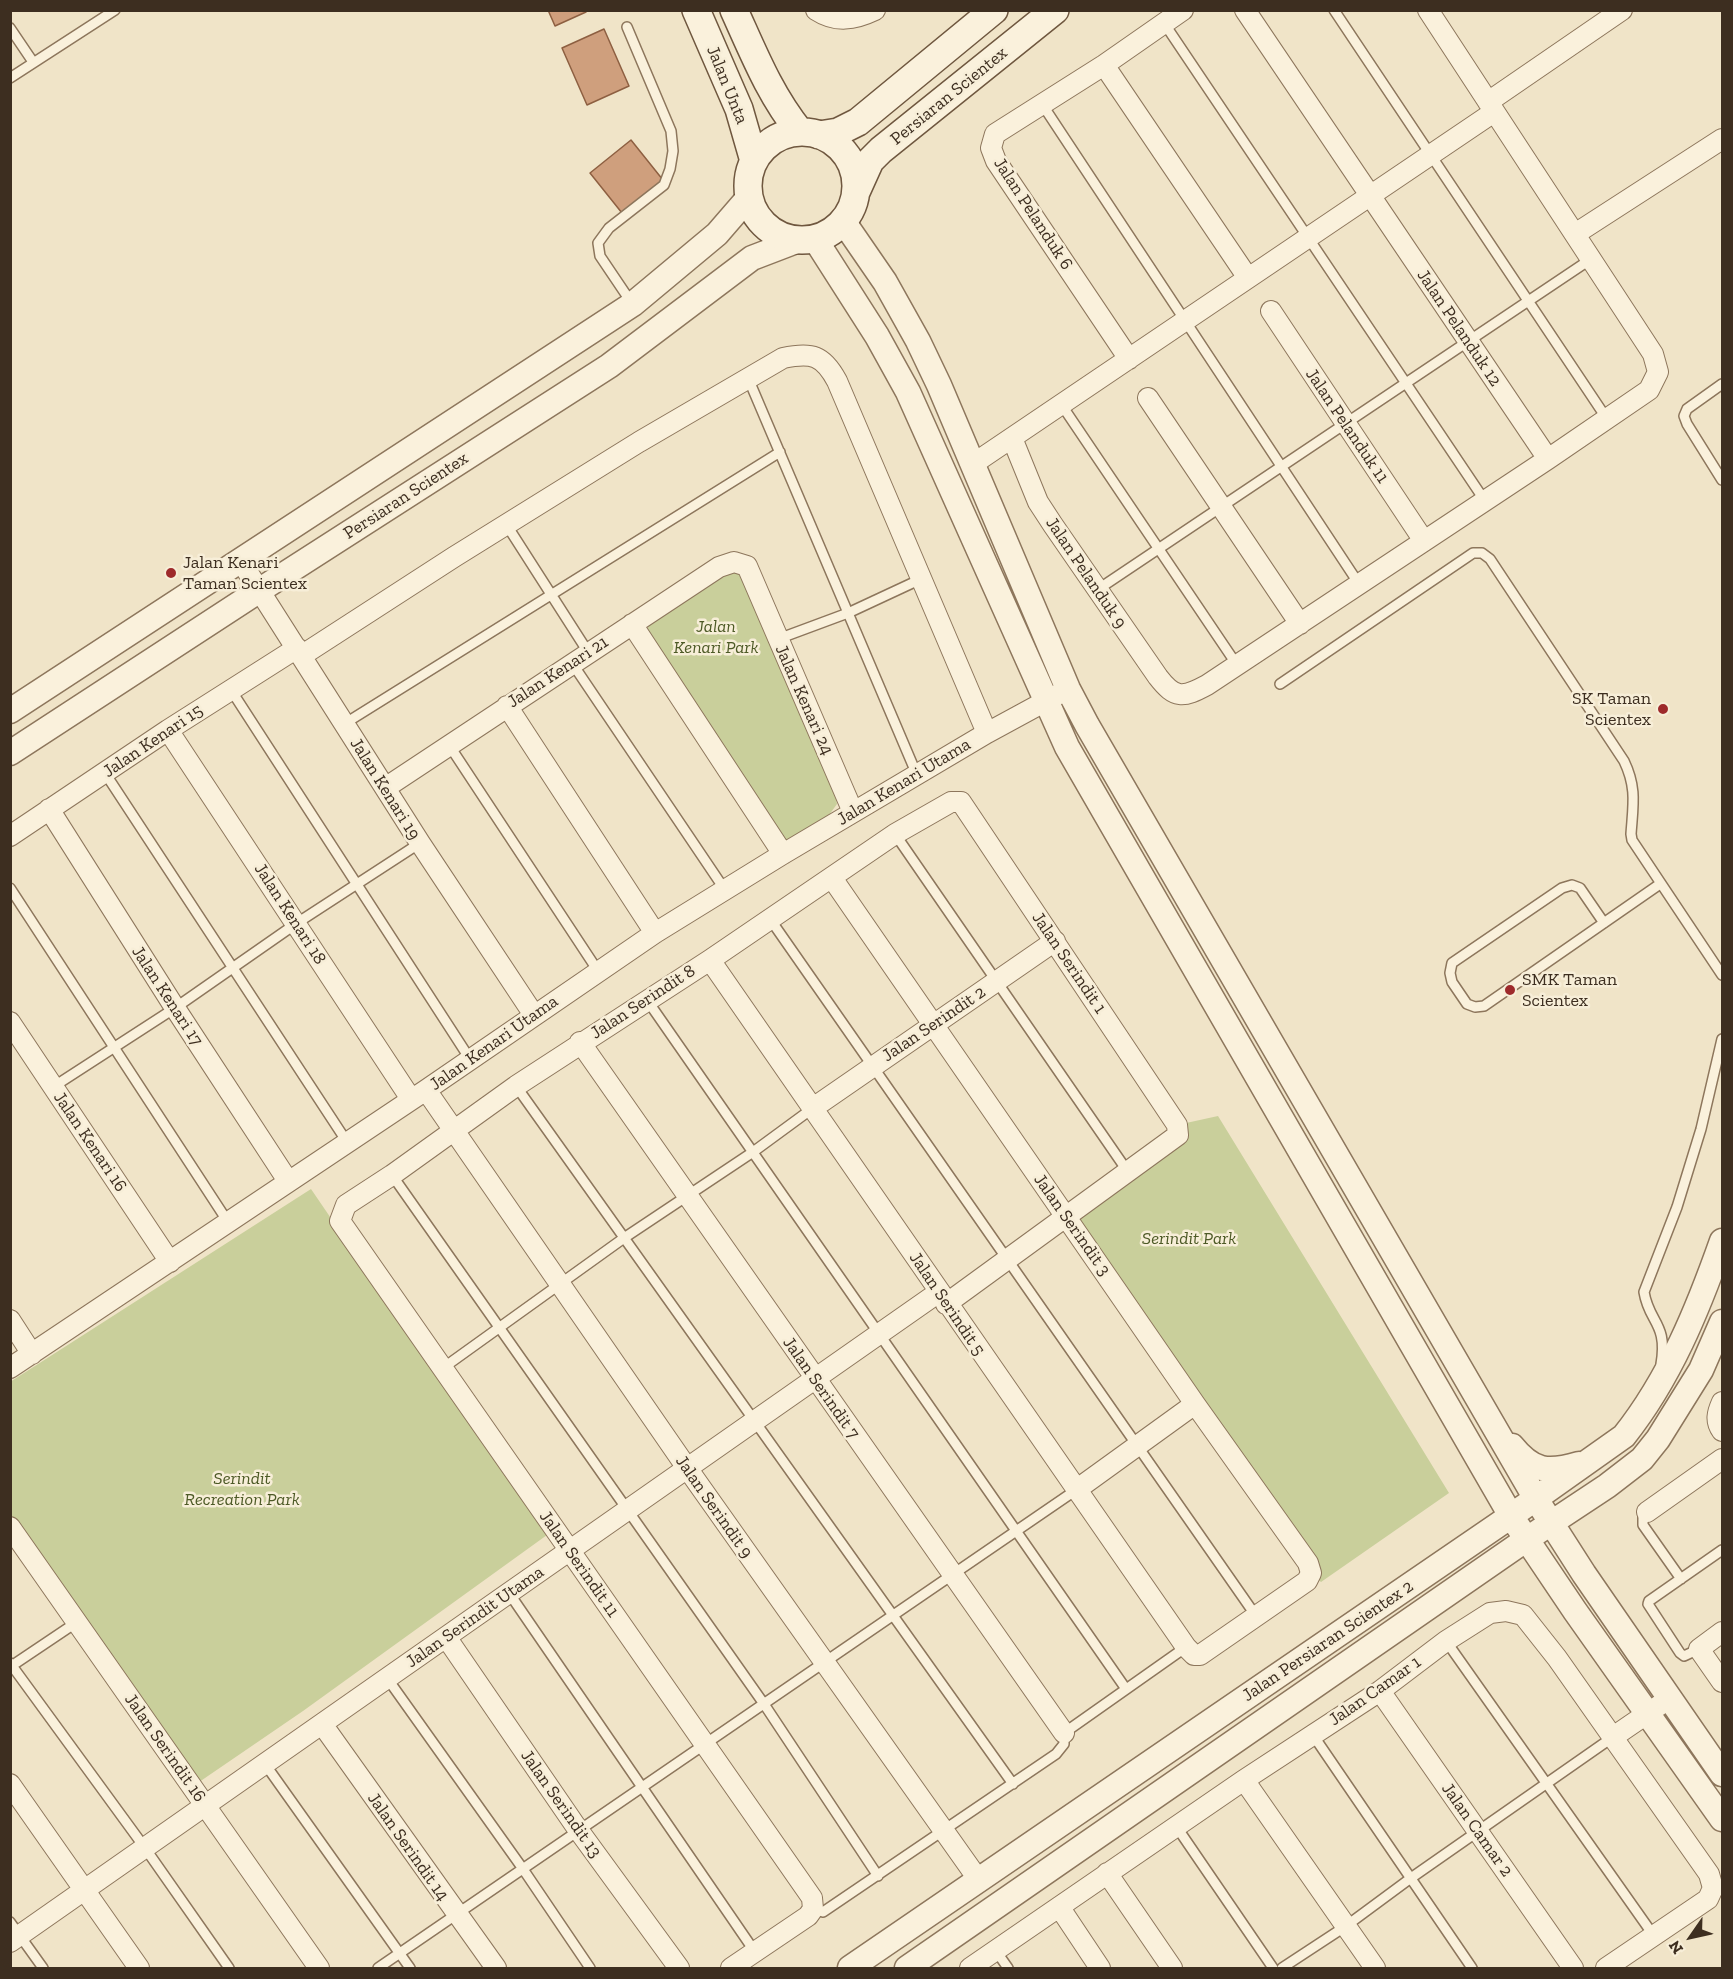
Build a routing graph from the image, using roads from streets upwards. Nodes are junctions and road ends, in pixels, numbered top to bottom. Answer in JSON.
{"nodes":[{"id":1,"x":696,"y":10,"type":"edge"},
{"id":2,"x":735,"y":10,"type":"edge"},
{"id":3,"x":816,"y":10,"type":"edge"},
{"id":4,"x":875,"y":10,"type":"edge"},
{"id":5,"x":994,"y":10,"type":"edge"},
{"id":6,"x":1055,"y":10,"type":"edge"},
{"id":7,"x":1183,"y":10,"type":"edge"},
{"id":8,"x":1245,"y":10,"type":"edge"},
{"id":9,"x":1428,"y":10,"type":"edge"},
{"id":10,"x":1622,"y":10,"type":"edge"},
{"id":11,"x":1104,"y":65,"type":"junction"},
{"id":12,"x":1491,"y":107,"type":"junction"},
{"id":13,"x":809,"y":134,"type":"junction"},
{"id":14,"x":1722,"y":139,"type":"edge"},
{"id":15,"x":754,"y":160,"type":"junction"},
{"id":16,"x":856,"y":192,"type":"junction"},
{"id":17,"x":1370,"y":196,"type":"junction"},
{"id":18,"x":749,"y":197,"type":"junction"},
{"id":19,"x":843,"y":221,"type":"junction"},
{"id":20,"x":1575,"y":234,"type":"junction"},
{"id":21,"x":807,"y":240,"type":"junction"},
{"id":22,"x":1248,"y":278,"type":"junction"},
{"id":23,"x":1271,"y":311,"type":"dead end"},
{"id":24,"x":1129,"y":359,"type":"junction"},
{"id":25,"x":823,"y":360,"type":"joint"},
{"id":26,"x":1148,"y":398,"type":"dead end"},
{"id":27,"x":1012,"y":438,"type":"junction"},
{"id":28,"x":1548,"y":459,"type":"junction"},
{"id":29,"x":973,"y":464,"type":"junction"},
{"id":30,"x":967,"y":524,"type":"junction"},
{"id":31,"x":1424,"y":541,"type":"junction"},
{"id":32,"x":240,"y":560,"type":"junction"},
{"id":33,"x":734,"y":562,"type":"joint"},
{"id":34,"x":260,"y":590,"type":"junction"},
{"id":35,"x":632,"y":624,"type":"junction"},
{"id":36,"x":1300,"y":624,"type":"junction"},
{"id":37,"x":299,"y":652,"type":"junction"},
{"id":38,"x":1068,"y":689,"type":"junction"},
{"id":39,"x":1046,"y":701,"type":"junction"},
{"id":40,"x":507,"y":706,"type":"junction"},
{"id":41,"x":10,"y":711,"type":"edge"},
{"id":42,"x":168,"y":730,"type":"junction"},
{"id":43,"x":987,"y":733,"type":"junction"},
{"id":44,"x":10,"y":753,"type":"edge"},
{"id":45,"x":385,"y":788,"type":"junction"},
{"id":46,"x":961,"y":802,"type":"joint"},
{"id":47,"x":49,"y":810,"type":"junction"},
{"id":48,"x":853,"y":812,"type":"junction"},
{"id":49,"x":10,"y":836,"type":"edge"},
{"id":50,"x":783,"y":854,"type":"junction"},
{"id":51,"x":832,"y":878,"type":"junction"},
{"id":52,"x":655,"y":933,"type":"junction"},
{"id":53,"x":1055,"y":941,"type":"junction"},
{"id":54,"x":710,"y":960,"type":"junction"},
{"id":55,"x":534,"y":1015,"type":"junction"},
{"id":56,"x":10,"y":1022,"type":"edge"},
{"id":57,"x":933,"y":1024,"type":"junction"},
{"id":58,"x":580,"y":1042,"type":"junction"},
{"id":59,"x":418,"y":1094,"type":"junction"},
{"id":60,"x":813,"y":1108,"type":"junction"},
{"id":61,"x":1177,"y":1125,"type":"joint"},
{"id":62,"x":454,"y":1131,"type":"junction"},
{"id":63,"x":288,"y":1181,"type":"junction"},
{"id":64,"x":1065,"y":1216,"type":"junction"},
{"id":65,"x":340,"y":1221,"type":"joint"},
{"id":66,"x":1722,"y":1241,"type":"edge"},
{"id":67,"x":170,"y":1262,"type":"junction"},
{"id":68,"x":942,"y":1298,"type":"junction"},
{"id":69,"x":10,"y":1320,"type":"edge"},
{"id":70,"x":1722,"y":1322,"type":"edge"},
{"id":71,"x":32,"y":1354,"type":"junction"},
{"id":72,"x":10,"y":1368,"type":"edge"},
{"id":73,"x":814,"y":1379,"type":"junction"},
{"id":74,"x":1195,"y":1404,"type":"junction"},
{"id":75,"x":1486,"y":1414,"type":"junction"},
{"id":76,"x":1722,"y":1459,"type":"edge"},
{"id":77,"x":1590,"y":1461,"type":"junction"},
{"id":78,"x":687,"y":1468,"type":"junction"},
{"id":79,"x":1076,"y":1490,"type":"junction"},
{"id":80,"x":1536,"y":1499,"type":"junction"},
{"id":81,"x":1647,"y":1512,"type":"road end"},
{"id":82,"x":1511,"y":1516,"type":"junction"},
{"id":83,"x":1551,"y":1523,"type":"junction"},
{"id":84,"x":10,"y":1527,"type":"edge"},
{"id":85,"x":1527,"y":1539,"type":"junction"},
{"id":86,"x":570,"y":1551,"type":"junction"},
{"id":87,"x":1256,"y":1616,"type":"joint"},
{"id":88,"x":1722,"y":1632,"type":"edge"},
{"id":89,"x":446,"y":1637,"type":"junction"},
{"id":90,"x":1722,"y":1682,"type":"edge"},
{"id":91,"x":1380,"y":1691,"type":"junction"},
{"id":92,"x":1670,"y":1698,"type":"junction"},
{"id":93,"x":1648,"y":1714,"type":"junction"},
{"id":94,"x":322,"y":1724,"type":"junction"},
{"id":95,"x":1064,"y":1733,"type":"road end"},
{"id":96,"x":1613,"y":1737,"type":"junction"},
{"id":97,"x":1722,"y":1774,"type":"edge"},
{"id":98,"x":1244,"y":1779,"type":"junction"},
{"id":99,"x":10,"y":1784,"type":"edge"},
{"id":100,"x":205,"y":1805,"type":"junction"},
{"id":101,"x":1722,"y":1819,"type":"edge"},
{"id":102,"x":1107,"y":1873,"type":"junction"},
{"id":103,"x":978,"y":1879,"type":"junction"},
{"id":104,"x":84,"y":1890,"type":"junction"},
{"id":105,"x":1060,"y":1908,"type":"junction"},
{"id":106,"x":14,"y":1933,"type":"edge"},
{"id":107,"x":899,"y":1935,"type":"junction"},
{"id":108,"x":915,"y":1966,"type":"edge"},
{"id":109,"x":139,"y":1968,"type":"edge"},
{"id":110,"x":319,"y":1968,"type":"edge"},
{"id":111,"x":496,"y":1968,"type":"edge"},
{"id":112,"x":679,"y":1968,"type":"edge"},
{"id":113,"x":731,"y":1968,"type":"edge"},
{"id":114,"x":850,"y":1968,"type":"edge"},
{"id":115,"x":970,"y":1968,"type":"edge"},
{"id":116,"x":1100,"y":1968,"type":"edge"},
{"id":117,"x":1172,"y":1968,"type":"edge"},
{"id":118,"x":1375,"y":1968,"type":"edge"},
{"id":119,"x":1573,"y":1968,"type":"edge"},
{"id":120,"x":1606,"y":1968,"type":"edge"}],
"edges":[{"from":1,"to":15,"type":"main road","name":"Jalan Unta"},
{"from":2,"to":13,"type":"main road","name":"Jalan Unta"},
{"from":3,"to":4,"type":"street"},
{"from":5,"to":13,"type":"main road","name":"Persiaran Scientex"},
{"from":6,"to":16,"type":"main road","name":"Persiaran Scientex"},
{"from":7,"to":11,"type":"street","name":"Jalan Pelanduk 6"},
{"from":8,"to":17,"type":"street","name":"Jalan Pelanduk 12"},
{"from":9,"to":12,"type":"street"},
{"from":10,"to":12,"type":"street"},
{"from":11,"to":22,"type":"street"},
{"from":11,"to":24,"type":"street","name":"Jalan Pelanduk 6"},
{"from":12,"to":17,"type":"street"},
{"from":12,"to":20,"type":"street"},
{"from":13,"to":15,"type":"main road"},
{"from":13,"to":16,"type":"main road"},
{"from":14,"to":20,"type":"street"},
{"from":15,"to":18,"type":"main road"},
{"from":16,"to":19,"type":"main road"},
{"from":17,"to":22,"type":"street"},
{"from":17,"to":28,"type":"street","name":"Jalan Pelanduk 12"},
{"from":18,"to":21,"type":"main road"},
{"from":18,"to":32,"type":"street","name":"Persiaran Scientex"},
{"from":19,"to":21,"type":"main road"},
{"from":19,"to":29,"type":"street"},
{"from":20,"to":28,"type":"street"},
{"from":21,"to":30,"type":"street"},
{"from":21,"to":34,"type":"street","name":"Persiaran Scientex"},
{"from":22,"to":24,"type":"street"},
{"from":23,"to":31,"type":"street","name":"Jalan Pelanduk 11"},
{"from":24,"to":27,"type":"street"},
{"from":25,"to":37,"type":"street","name":"Jalan Kenari 15"},
{"from":25,"to":43,"type":"street","name":"Jalan Kenari Utama"},
{"from":26,"to":36,"type":"street"},
{"from":27,"to":29,"type":"street"},
{"from":27,"to":36,"type":"street","name":"Jalan Pelanduk 9"},
{"from":28,"to":31,"type":"street"},
{"from":29,"to":30,"type":"street"},
{"from":29,"to":38,"type":"street"},
{"from":30,"to":39,"type":"street"},
{"from":31,"to":36,"type":"street"},
{"from":32,"to":34,"type":"street","name":"Jalan Kenari 19"},
{"from":32,"to":41,"type":"street","name":"Persiaran Scientex"},
{"from":33,"to":35,"type":"street","name":"Jalan Kenari 21"},
{"from":33,"to":48,"type":"street","name":"Jalan Kenari 24"},
{"from":34,"to":37,"type":"street","name":"Jalan Kenari 19"},
{"from":34,"to":44,"type":"street","name":"Persiaran Scientex"},
{"from":35,"to":40,"type":"street","name":"Jalan Kenari 21"},
{"from":35,"to":50,"type":"street"},
{"from":37,"to":42,"type":"street","name":"Jalan Kenari 15"},
{"from":37,"to":45,"type":"street","name":"Jalan Kenari 19"},
{"from":38,"to":39,"type":"street","name":"Jalan Kenari Utama"},
{"from":38,"to":75,"type":"street"},
{"from":39,"to":43,"type":"street","name":"Jalan Kenari Utama"},
{"from":39,"to":82,"type":"street"},
{"from":40,"to":45,"type":"street","name":"Jalan Kenari 21"},
{"from":40,"to":52,"type":"street"},
{"from":42,"to":47,"type":"street","name":"Jalan Kenari 15"},
{"from":42,"to":59,"type":"street","name":"Jalan Kenari 18"},
{"from":43,"to":48,"type":"street","name":"Jalan Kenari Utama"},
{"from":45,"to":55,"type":"street","name":"Jalan Kenari 19"},
{"from":46,"to":51,"type":"street","name":"Jalan Serindit 8"},
{"from":46,"to":53,"type":"street","name":"Jalan Serindit 1"},
{"from":47,"to":49,"type":"street","name":"Jalan Kenari 15"},
{"from":47,"to":63,"type":"street","name":"Jalan Kenari 17"},
{"from":48,"to":50,"type":"street","name":"Jalan Kenari Utama"},
{"from":50,"to":52,"type":"street","name":"Jalan Kenari Utama"},
{"from":51,"to":54,"type":"street","name":"Jalan Serindit 8"},
{"from":51,"to":57,"type":"street","name":"Jalan Serindit 3"},
{"from":52,"to":55,"type":"street","name":"Jalan Kenari Utama"},
{"from":53,"to":57,"type":"street","name":"Jalan Serindit 2"},
{"from":53,"to":61,"type":"street","name":"Jalan Serindit 1"},
{"from":54,"to":58,"type":"street","name":"Jalan Serindit 8"},
{"from":54,"to":60,"type":"street","name":"Jalan Serindit 5"},
{"from":55,"to":59,"type":"street","name":"Jalan Kenari Utama"},
{"from":56,"to":67,"type":"street","name":"Jalan Kenari 16"},
{"from":57,"to":60,"type":"street","name":"Jalan Serindit 2"},
{"from":57,"to":64,"type":"street","name":"Jalan Serindit 3"},
{"from":58,"to":62,"type":"street","name":"Jalan Serindit 8"},
{"from":58,"to":73,"type":"street","name":"Jalan Serindit 7"},
{"from":59,"to":62,"type":"street","name":"Jalan Kenari 18"},
{"from":59,"to":63,"type":"street","name":"Jalan Kenari Utama"},
{"from":60,"to":68,"type":"street","name":"Jalan Serindit 5"},
{"from":61,"to":64,"type":"street","name":"Jalan Serindit Utama"},
{"from":62,"to":65,"type":"street","name":"Jalan Serindit 8"},
{"from":62,"to":78,"type":"street","name":"Jalan Serindit 9"},
{"from":63,"to":67,"type":"street","name":"Jalan Kenari Utama"},
{"from":64,"to":68,"type":"street","name":"Jalan Serindit Utama"},
{"from":64,"to":74,"type":"street","name":"Jalan Serindit 3"},
{"from":65,"to":86,"type":"street","name":"Jalan Serindit 11"},
{"from":66,"to":77,"type":"street","name":"Jalan Persiaran Scientex 2"},
{"from":67,"to":71,"type":"street","name":"Jalan Kenari Utama"},
{"from":68,"to":73,"type":"street","name":"Jalan Serindit Utama"},
{"from":68,"to":79,"type":"street","name":"Jalan Serindit 5"},
{"from":69,"to":71,"type":"street"},
{"from":70,"to":83,"type":"street","name":"Jalan Persiaran Scientex 2"},
{"from":71,"to":72,"type":"street","name":"Jalan Kenari Utama"},
{"from":73,"to":78,"type":"street","name":"Jalan Serindit Utama"},
{"from":73,"to":95,"type":"street","name":"Jalan Serindit 7"},
{"from":74,"to":79,"type":"street"},
{"from":74,"to":87,"type":"street","name":"Jalan Serindit 3"},
{"from":75,"to":77,"type":"street"},
{"from":75,"to":80,"type":"street"},
{"from":76,"to":81,"type":"street"},
{"from":77,"to":80,"type":"street","name":"Jalan Persiaran Scientex 2"},
{"from":78,"to":86,"type":"street","name":"Jalan Serindit Utama"},
{"from":78,"to":103,"type":"street","name":"Jalan Serindit 9"},
{"from":79,"to":87,"type":"street","name":"Jalan Serindit 5"},
{"from":80,"to":82,"type":"street","name":"Jalan Persiaran Scientex 2"},
{"from":80,"to":83,"type":"street"},
{"from":82,"to":85,"type":"street"},
{"from":82,"to":103,"type":"street","name":"Jalan Persiaran Scientex 2"},
{"from":83,"to":85,"type":"street","name":"Jalan Persiaran Scientex 2"},
{"from":83,"to":92,"type":"street"},
{"from":84,"to":100,"type":"street","name":"Jalan Serindit 16"},
{"from":85,"to":93,"type":"street"},
{"from":85,"to":108,"type":"street","name":"Jalan Persiaran Scientex 2"},
{"from":86,"to":89,"type":"street","name":"Jalan Serindit Utama"},
{"from":86,"to":113,"type":"street","name":"Jalan Serindit 11"},
{"from":88,"to":90,"type":"street"},
{"from":89,"to":94,"type":"street","name":"Jalan Serindit Utama"},
{"from":89,"to":112,"type":"street","name":"Jalan Serindit 13"},
{"from":91,"to":96,"type":"street","name":"Jalan Camar 1"},
{"from":91,"to":98,"type":"street","name":"Jalan Camar 1"},
{"from":91,"to":119,"type":"street","name":"Jalan Camar 2"},
{"from":92,"to":93,"type":"street"},
{"from":92,"to":97,"type":"street"},
{"from":93,"to":96,"type":"street"},
{"from":93,"to":101,"type":"street"},
{"from":94,"to":100,"type":"street","name":"Jalan Serindit Utama"},
{"from":94,"to":111,"type":"street","name":"Jalan Serindit 14"},
{"from":96,"to":120,"type":"street","name":"Jalan Camar 1"},
{"from":98,"to":102,"type":"street","name":"Jalan Camar 1"},
{"from":98,"to":118,"type":"street"},
{"from":99,"to":104,"type":"street"},
{"from":100,"to":104,"type":"street","name":"Jalan Serindit Utama"},
{"from":100,"to":110,"type":"street","name":"Jalan Serindit 16"},
{"from":102,"to":105,"type":"street","name":"Jalan Camar 1"},
{"from":102,"to":117,"type":"street"},
{"from":103,"to":107,"type":"street","name":"Jalan Persiaran Scientex 2"},
{"from":104,"to":106,"type":"street","name":"Jalan Serindit Utama"},
{"from":104,"to":109,"type":"street"},
{"from":105,"to":115,"type":"street","name":"Jalan Camar 1"},
{"from":105,"to":116,"type":"street"},
{"from":107,"to":108,"type":"street"},
{"from":107,"to":114,"type":"street","name":"Jalan Persiaran Scientex 2"}]}
